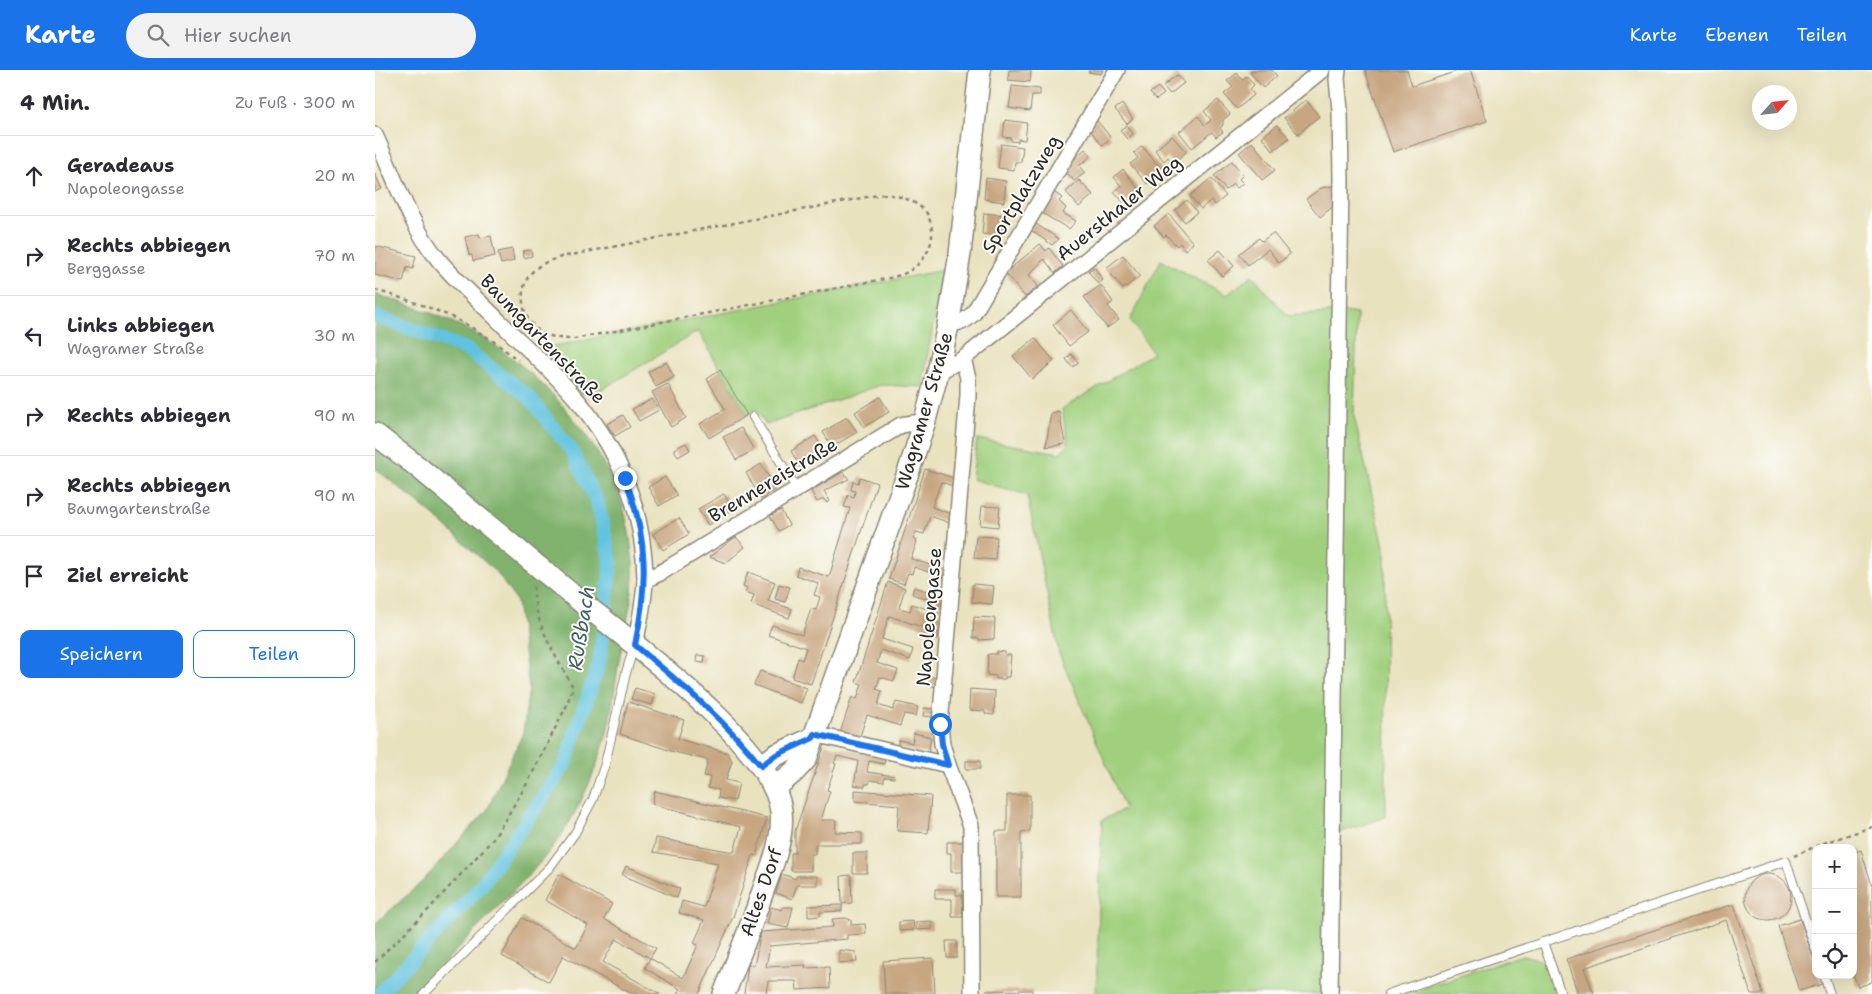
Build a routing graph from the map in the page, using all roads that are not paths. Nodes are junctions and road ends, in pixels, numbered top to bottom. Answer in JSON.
{"nodes":[{"id":1,"x":980,"y":70,"type":"edge"},
{"id":2,"x":1117,"y":70,"type":"edge"},
{"id":3,"x":1321,"y":70,"type":"edge"},
{"id":4,"x":1338,"y":70,"type":"edge"},
{"id":5,"x":375,"y":135,"type":"edge"},
{"id":6,"x":948,"y":325,"type":"junction"},
{"id":7,"x":963,"y":359,"type":"junction"},
{"id":8,"x":938,"y":372,"type":"junction"},
{"id":9,"x":753,"y":417,"type":"dead end"},
{"id":10,"x":924,"y":424,"type":"junction"},
{"id":11,"x":375,"y":434,"type":"edge"},
{"id":12,"x":797,"y":489,"type":"junction"},
{"id":13,"x":645,"y":580,"type":"junction"},
{"id":14,"x":628,"y":640,"type":"junction"},
{"id":15,"x":813,"y":736,"type":"junction"},
{"id":16,"x":948,"y":765,"type":"junction"},
{"id":17,"x":761,"y":766,"type":"junction"},
{"id":18,"x":775,"y":788,"type":"junction"},
{"id":19,"x":1812,"y":939,"type":"edge"},
{"id":20,"x":1543,"y":942,"type":"junction"},
{"id":21,"x":1825,"y":979,"type":"edge"},
{"id":22,"x":424,"y":994,"type":"edge"},
{"id":23,"x":724,"y":994,"type":"edge"},
{"id":24,"x":972,"y":994,"type":"edge"},
{"id":25,"x":1330,"y":994,"type":"edge"},
{"id":26,"x":1388,"y":994,"type":"edge"},
{"id":27,"x":1561,"y":994,"type":"edge"},
{"id":28,"x":1830,"y":994,"type":"edge"}],
"edges":[{"from":1,"to":6,"type":"main road","name":"Wagramer Straße"},
{"from":2,"to":6,"type":"street","name":"Sportplatzweg"},
{"from":3,"to":7,"type":"street","name":"Auersthaler Weg"},
{"from":4,"to":25,"type":"street"},
{"from":5,"to":13,"type":"street","name":"Baumgartenstraße"},
{"from":6,"to":8,"type":"main road","name":"Wagramer Straße"},
{"from":7,"to":8,"type":"street","name":"Auersthaler Weg"},
{"from":7,"to":16,"type":"street","name":"Napoleongasse"},
{"from":8,"to":10,"type":"main road","name":"Wagramer Straße"},
{"from":9,"to":12,"type":"lane"},
{"from":10,"to":12,"type":"street","name":"Brennereistraße"},
{"from":10,"to":15,"type":"main road","name":"Wagramer Straße"},
{"from":11,"to":14,"type":"main road","name":"Altes Dorf"},
{"from":12,"to":13,"type":"street","name":"Brennereistraße"},
{"from":13,"to":14,"type":"street","name":"Baumgartenstraße"},
{"from":14,"to":17,"type":"main road","name":"Altes Dorf"},
{"from":14,"to":22,"type":"lane"},
{"from":15,"to":16,"type":"street"},
{"from":15,"to":17,"type":"main road"},
{"from":15,"to":18,"type":"main road","name":"Wagramer Straße"},
{"from":16,"to":24,"type":"street","name":"Napoleongasse"},
{"from":17,"to":18,"type":"main road","name":"Altes Dorf"},
{"from":18,"to":23,"type":"main road","name":"Altes Dorf"},
{"from":19,"to":20,"type":"lane"},
{"from":20,"to":26,"type":"lane"},
{"from":20,"to":27,"type":"lane"},
{"from":21,"to":28,"type":"lane"}]}
